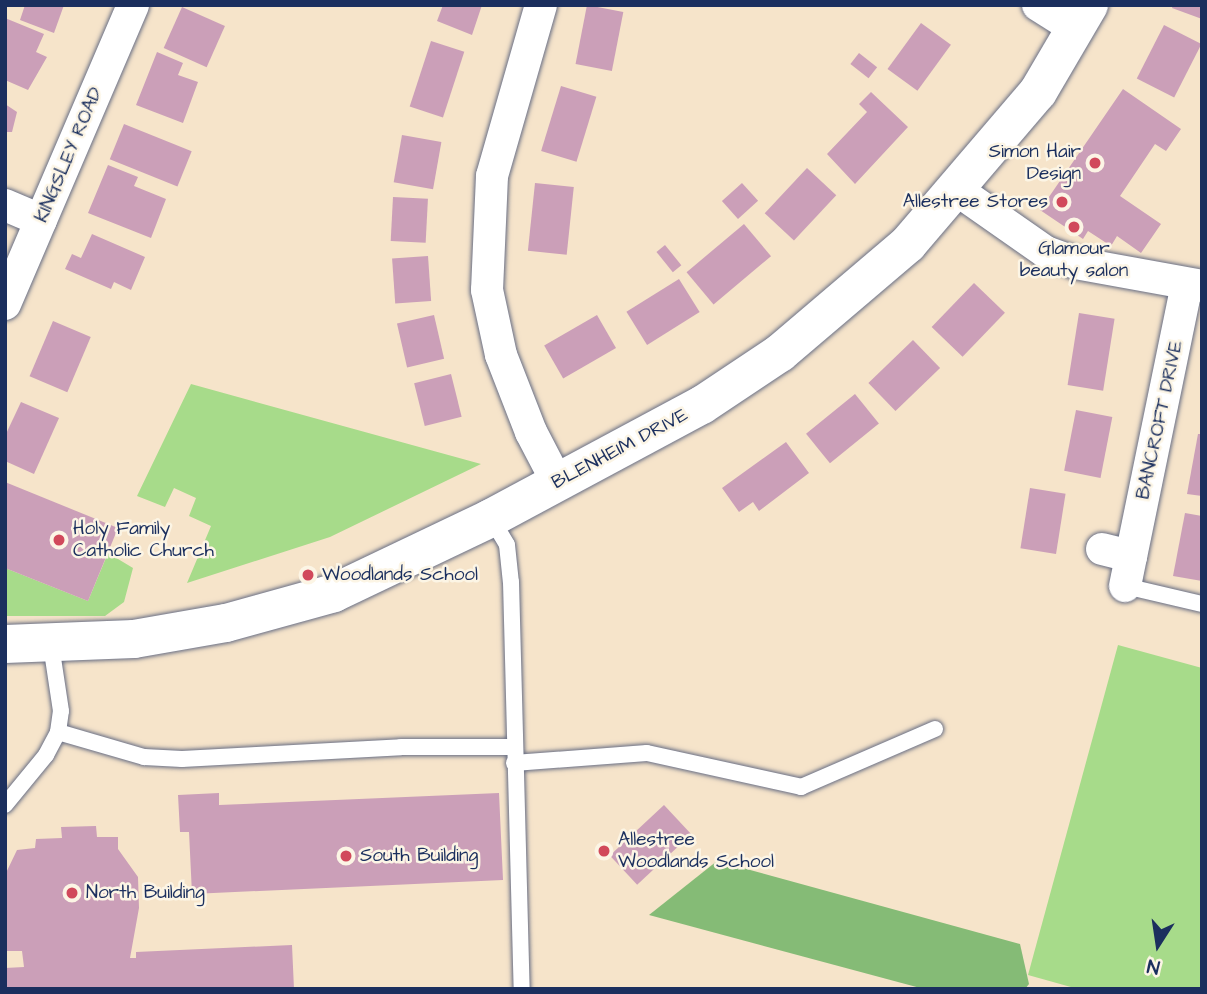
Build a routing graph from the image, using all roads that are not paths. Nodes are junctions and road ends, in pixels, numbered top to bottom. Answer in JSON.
{"nodes":[{"id":1,"x":133,"y":5,"type":"edge"},
{"id":2,"x":541,"y":5,"type":"edge"},
{"id":3,"x":1038,"y":5,"type":"edge"},
{"id":4,"x":1082,"y":17,"type":"edge"},
{"id":5,"x":957,"y":190,"type":"junction"},
{"id":6,"x":5,"y":205,"type":"edge"},
{"id":7,"x":41,"y":220,"type":"junction"},
{"id":8,"x":1194,"y":285,"type":"edge"},
{"id":9,"x":5,"y":304,"type":"edge"},
{"id":10,"x":557,"y":482,"type":"junction"},
{"id":11,"x":491,"y":518,"type":"junction"},
{"id":12,"x":1119,"y":564,"type":"joint"},
{"id":13,"x":1202,"y":604,"type":"edge"},
{"id":14,"x":5,"y":644,"type":"edge"},
{"id":15,"x":51,"y":645,"type":"junction"},
{"id":16,"x":935,"y":729,"type":"dead end"},
{"id":17,"x":58,"y":732,"type":"junction"},
{"id":18,"x":514,"y":755,"type":"junction"},
{"id":19,"x":5,"y":805,"type":"edge"},
{"id":20,"x":522,"y":989,"type":"edge"}],
"edges":[{"from":1,"to":7,"type":"street","name":"KINGSLEY ROAD"},
{"from":2,"to":10,"type":"street"},
{"from":3,"to":4,"type":"street"},
{"from":4,"to":5,"type":"street","name":"BLENHEIM DRIVE"},
{"from":5,"to":8,"type":"street"},
{"from":5,"to":10,"type":"street","name":"BLENHEIM DRIVE"},
{"from":6,"to":7,"type":"street"},
{"from":7,"to":9,"type":"street","name":"KINGSLEY ROAD"},
{"from":8,"to":12,"type":"street","name":"BANCROFT DRIVE"},
{"from":10,"to":11,"type":"street","name":"BLENHEIM DRIVE"},
{"from":11,"to":15,"type":"street","name":"BLENHEIM DRIVE"},
{"from":11,"to":18,"type":"lane"},
{"from":12,"to":13,"type":"lane"},
{"from":14,"to":15,"type":"street","name":"BLENHEIM DRIVE"},
{"from":15,"to":17,"type":"lane"},
{"from":16,"to":18,"type":"lane"},
{"from":17,"to":18,"type":"lane"},
{"from":17,"to":19,"type":"lane"},
{"from":18,"to":20,"type":"lane"}]}
